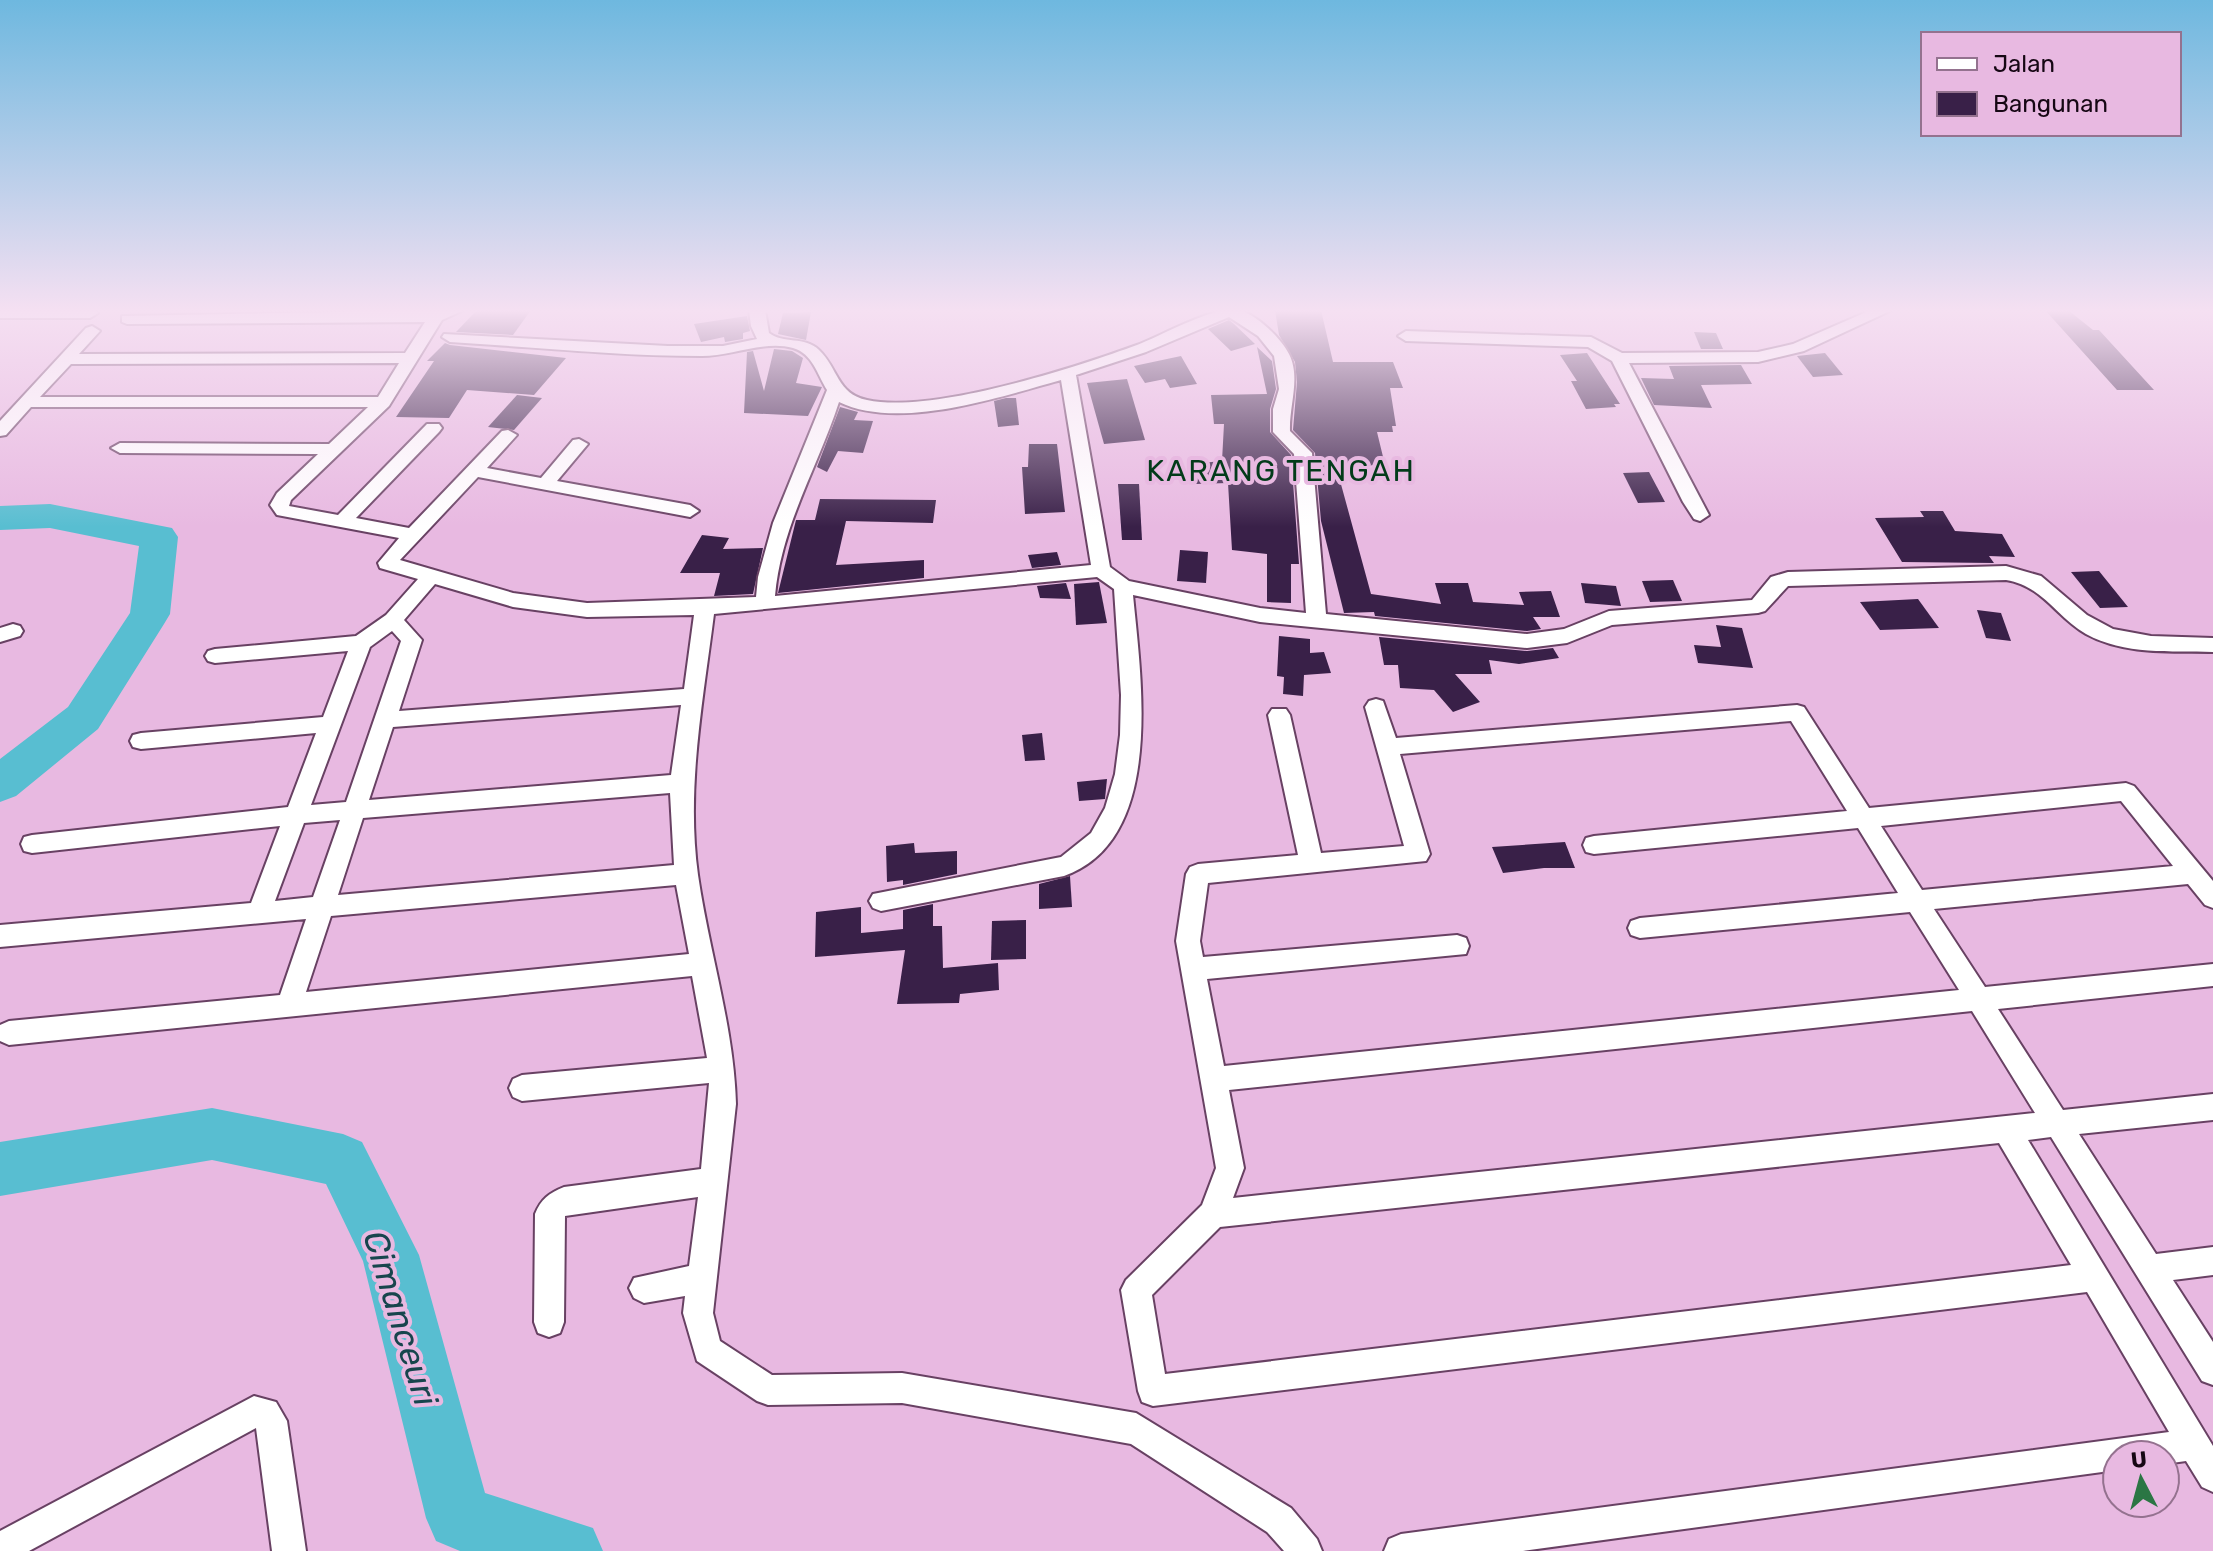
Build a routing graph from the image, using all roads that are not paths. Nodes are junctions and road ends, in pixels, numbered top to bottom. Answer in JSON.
{"nodes":[{"id":1,"x":44,"y":382,"type":"edge"},
{"id":2,"x":395,"y":382,"type":"edge"},
{"id":3,"x":830,"y":382,"type":"edge"},
{"id":4,"x":1034,"y":382,"type":"edge"},
{"id":5,"x":1069,"y":382,"type":"edge"},
{"id":6,"x":1285,"y":382,"type":"edge"},
{"id":7,"x":1630,"y":382,"type":"edge"},
{"id":8,"x":834,"y":391,"type":"junction"},
{"id":9,"x":26,"y":402,"type":"junction"},
{"id":10,"x":383,"y":402,"type":"junction"},
{"id":11,"x":2,"y":426,"type":"edge"},
{"id":12,"x":433,"y":428,"type":"dead end"},
{"id":13,"x":508,"y":435,"type":"dead end"},
{"id":14,"x":579,"y":444,"type":"dead end"},
{"id":15,"x":120,"y":448,"type":"dead end"},
{"id":16,"x":333,"y":449,"type":"junction"},
{"id":17,"x":474,"y":471,"type":"junction"},
{"id":18,"x":545,"y":484,"type":"junction"},
{"id":19,"x":690,"y":511,"type":"dead end"},
{"id":20,"x":1700,"y":515,"type":"dead end"},
{"id":21,"x":342,"y":522,"type":"junction"},
{"id":22,"x":414,"y":535,"type":"junction"},
{"id":23,"x":1101,"y":570,"type":"junction"},
{"id":24,"x":429,"y":578,"type":"junction"},
{"id":25,"x":1123,"y":586,"type":"junction"},
{"id":26,"x":765,"y":604,"type":"junction"},
{"id":27,"x":705,"y":608,"type":"junction"},
{"id":28,"x":393,"y":620,"type":"junction"},
{"id":29,"x":1317,"y":622,"type":"junction"},
{"id":30,"x":361,"y":643,"type":"junction"},
{"id":31,"x":2213,"y":645,"type":"edge"},
{"id":32,"x":215,"y":656,"type":"dead end"},
{"id":33,"x":693,"y":696,"type":"junction"},
{"id":34,"x":1376,"y":707,"type":"dead end"},
{"id":35,"x":1279,"y":715,"type":"dead end"},
{"id":36,"x":384,"y":720,"type":"junction"},
{"id":37,"x":331,"y":724,"type":"junction"},
{"id":38,"x":141,"y":741,"type":"dead end"},
{"id":39,"x":1387,"y":747,"type":"junction"},
{"id":40,"x":681,"y":783,"type":"junction"},
{"id":41,"x":354,"y":810,"type":"junction"},
{"id":42,"x":296,"y":815,"type":"junction"},
{"id":43,"x":1863,"y":816,"type":"junction"},
{"id":44,"x":32,"y":844,"type":"dead end"},
{"id":45,"x":1594,"y":845,"type":"dead end"},
{"id":46,"x":1312,"y":864,"type":"junction"},
{"id":47,"x":686,"y":874,"type":"junction"},
{"id":48,"x":2193,"y":874,"type":"junction"},
{"id":49,"x":2213,"y":898,"type":"edge"},
{"id":50,"x":881,"y":901,"type":"dead end"},
{"id":51,"x":1916,"y":901,"type":"junction"},
{"id":52,"x":321,"y":908,"type":"junction"},
{"id":53,"x":260,"y":910,"type":"junction"},
{"id":54,"x":1640,"y":928,"type":"dead end"},
{"id":55,"x":0,"y":936,"type":"edge"},
{"id":56,"x":1457,"y":946,"type":"dead end"},
{"id":57,"x":702,"y":964,"type":"junction"},
{"id":58,"x":1193,"y":969,"type":"junction"},
{"id":59,"x":2213,"y":975,"type":"edge"},
{"id":60,"x":1979,"y":999,"type":"junction"},
{"id":61,"x":289,"y":1004,"type":"junction"},
{"id":62,"x":9,"y":1033,"type":"dead end"},
{"id":63,"x":722,"y":1069,"type":"junction"},
{"id":64,"x":1214,"y":1079,"type":"junction"},
{"id":65,"x":522,"y":1088,"type":"dead end"},
{"id":66,"x":2213,"y":1107,"type":"edge"},
{"id":67,"x":2057,"y":1124,"type":"junction"},
{"id":68,"x":2006,"y":1129,"type":"junction"},
{"id":69,"x":714,"y":1181,"type":"junction"},
{"id":70,"x":1213,"y":1214,"type":"junction"},
{"id":71,"x":2213,"y":1261,"type":"edge"},
{"id":72,"x":2149,"y":1269,"type":"junction"},
{"id":73,"x":2094,"y":1277,"type":"junction"},
{"id":74,"x":702,"y":1279,"type":"junction"},
{"id":75,"x":644,"y":1288,"type":"dead end"},
{"id":76,"x":549,"y":1322,"type":"dead end"},
{"id":77,"x":2213,"y":1370,"type":"edge"},
{"id":78,"x":2194,"y":1444,"type":"junction"},
{"id":79,"x":2213,"y":1476,"type":"edge"},
{"id":80,"x":0,"y":1549,"type":"edge"},
{"id":81,"x":289,"y":1551,"type":"edge"},
{"id":82,"x":1305,"y":1551,"type":"edge"},
{"id":83,"x":1401,"y":1551,"type":"edge"}],
"edges":[{"from":1,"to":9,"type":"street"},
{"from":2,"to":10,"type":"street"},
{"from":3,"to":8,"type":"street"},
{"from":4,"to":8,"type":"street"},
{"from":5,"to":23,"type":"street"},
{"from":6,"to":29,"type":"street"},
{"from":7,"to":20,"type":"street"},
{"from":8,"to":26,"type":"street"},
{"from":9,"to":10,"type":"street"},
{"from":9,"to":11,"type":"street"},
{"from":10,"to":16,"type":"street"},
{"from":12,"to":21,"type":"street"},
{"from":13,"to":17,"type":"street"},
{"from":14,"to":18,"type":"street"},
{"from":15,"to":16,"type":"street"},
{"from":16,"to":21,"type":"street"},
{"from":17,"to":18,"type":"street"},
{"from":17,"to":22,"type":"street"},
{"from":18,"to":19,"type":"street"},
{"from":21,"to":22,"type":"street"},
{"from":22,"to":24,"type":"street"},
{"from":23,"to":25,"type":"street"},
{"from":23,"to":26,"type":"street"},
{"from":24,"to":27,"type":"street"},
{"from":24,"to":28,"type":"street"},
{"from":25,"to":29,"type":"street"},
{"from":25,"to":50,"type":"street"},
{"from":26,"to":27,"type":"street"},
{"from":27,"to":33,"type":"street"},
{"from":28,"to":30,"type":"street"},
{"from":28,"to":36,"type":"street"},
{"from":29,"to":31,"type":"street"},
{"from":30,"to":32,"type":"street"},
{"from":30,"to":37,"type":"street"},
{"from":33,"to":36,"type":"street"},
{"from":33,"to":40,"type":"street"},
{"from":34,"to":39,"type":"street"},
{"from":35,"to":46,"type":"street"},
{"from":36,"to":41,"type":"street"},
{"from":37,"to":38,"type":"street"},
{"from":37,"to":42,"type":"street"},
{"from":39,"to":43,"type":"street"},
{"from":39,"to":46,"type":"street"},
{"from":40,"to":41,"type":"street"},
{"from":40,"to":47,"type":"street"},
{"from":41,"to":42,"type":"street"},
{"from":41,"to":52,"type":"street"},
{"from":42,"to":44,"type":"street"},
{"from":42,"to":53,"type":"street"},
{"from":43,"to":45,"type":"street"},
{"from":43,"to":48,"type":"street"},
{"from":43,"to":51,"type":"street"},
{"from":46,"to":58,"type":"street"},
{"from":47,"to":52,"type":"street"},
{"from":47,"to":57,"type":"street"},
{"from":48,"to":49,"type":"street"},
{"from":48,"to":51,"type":"street"},
{"from":51,"to":54,"type":"street"},
{"from":51,"to":60,"type":"street"},
{"from":52,"to":53,"type":"street"},
{"from":52,"to":61,"type":"street"},
{"from":53,"to":55,"type":"street"},
{"from":56,"to":58,"type":"street"},
{"from":57,"to":61,"type":"street"},
{"from":57,"to":63,"type":"street"},
{"from":58,"to":64,"type":"street"},
{"from":59,"to":60,"type":"street"},
{"from":60,"to":64,"type":"street"},
{"from":60,"to":67,"type":"street"},
{"from":61,"to":62,"type":"street"},
{"from":63,"to":65,"type":"street"},
{"from":63,"to":69,"type":"street"},
{"from":64,"to":70,"type":"street"},
{"from":66,"to":67,"type":"street"},
{"from":67,"to":68,"type":"street"},
{"from":67,"to":72,"type":"street"},
{"from":68,"to":70,"type":"street"},
{"from":68,"to":73,"type":"street"},
{"from":69,"to":74,"type":"street"},
{"from":69,"to":76,"type":"street"},
{"from":70,"to":73,"type":"street"},
{"from":71,"to":72,"type":"street"},
{"from":72,"to":77,"type":"street"},
{"from":73,"to":78,"type":"street"},
{"from":74,"to":75,"type":"street"},
{"from":74,"to":82,"type":"street"},
{"from":78,"to":79,"type":"street"},
{"from":78,"to":83,"type":"street"},
{"from":80,"to":81,"type":"street"}]}
